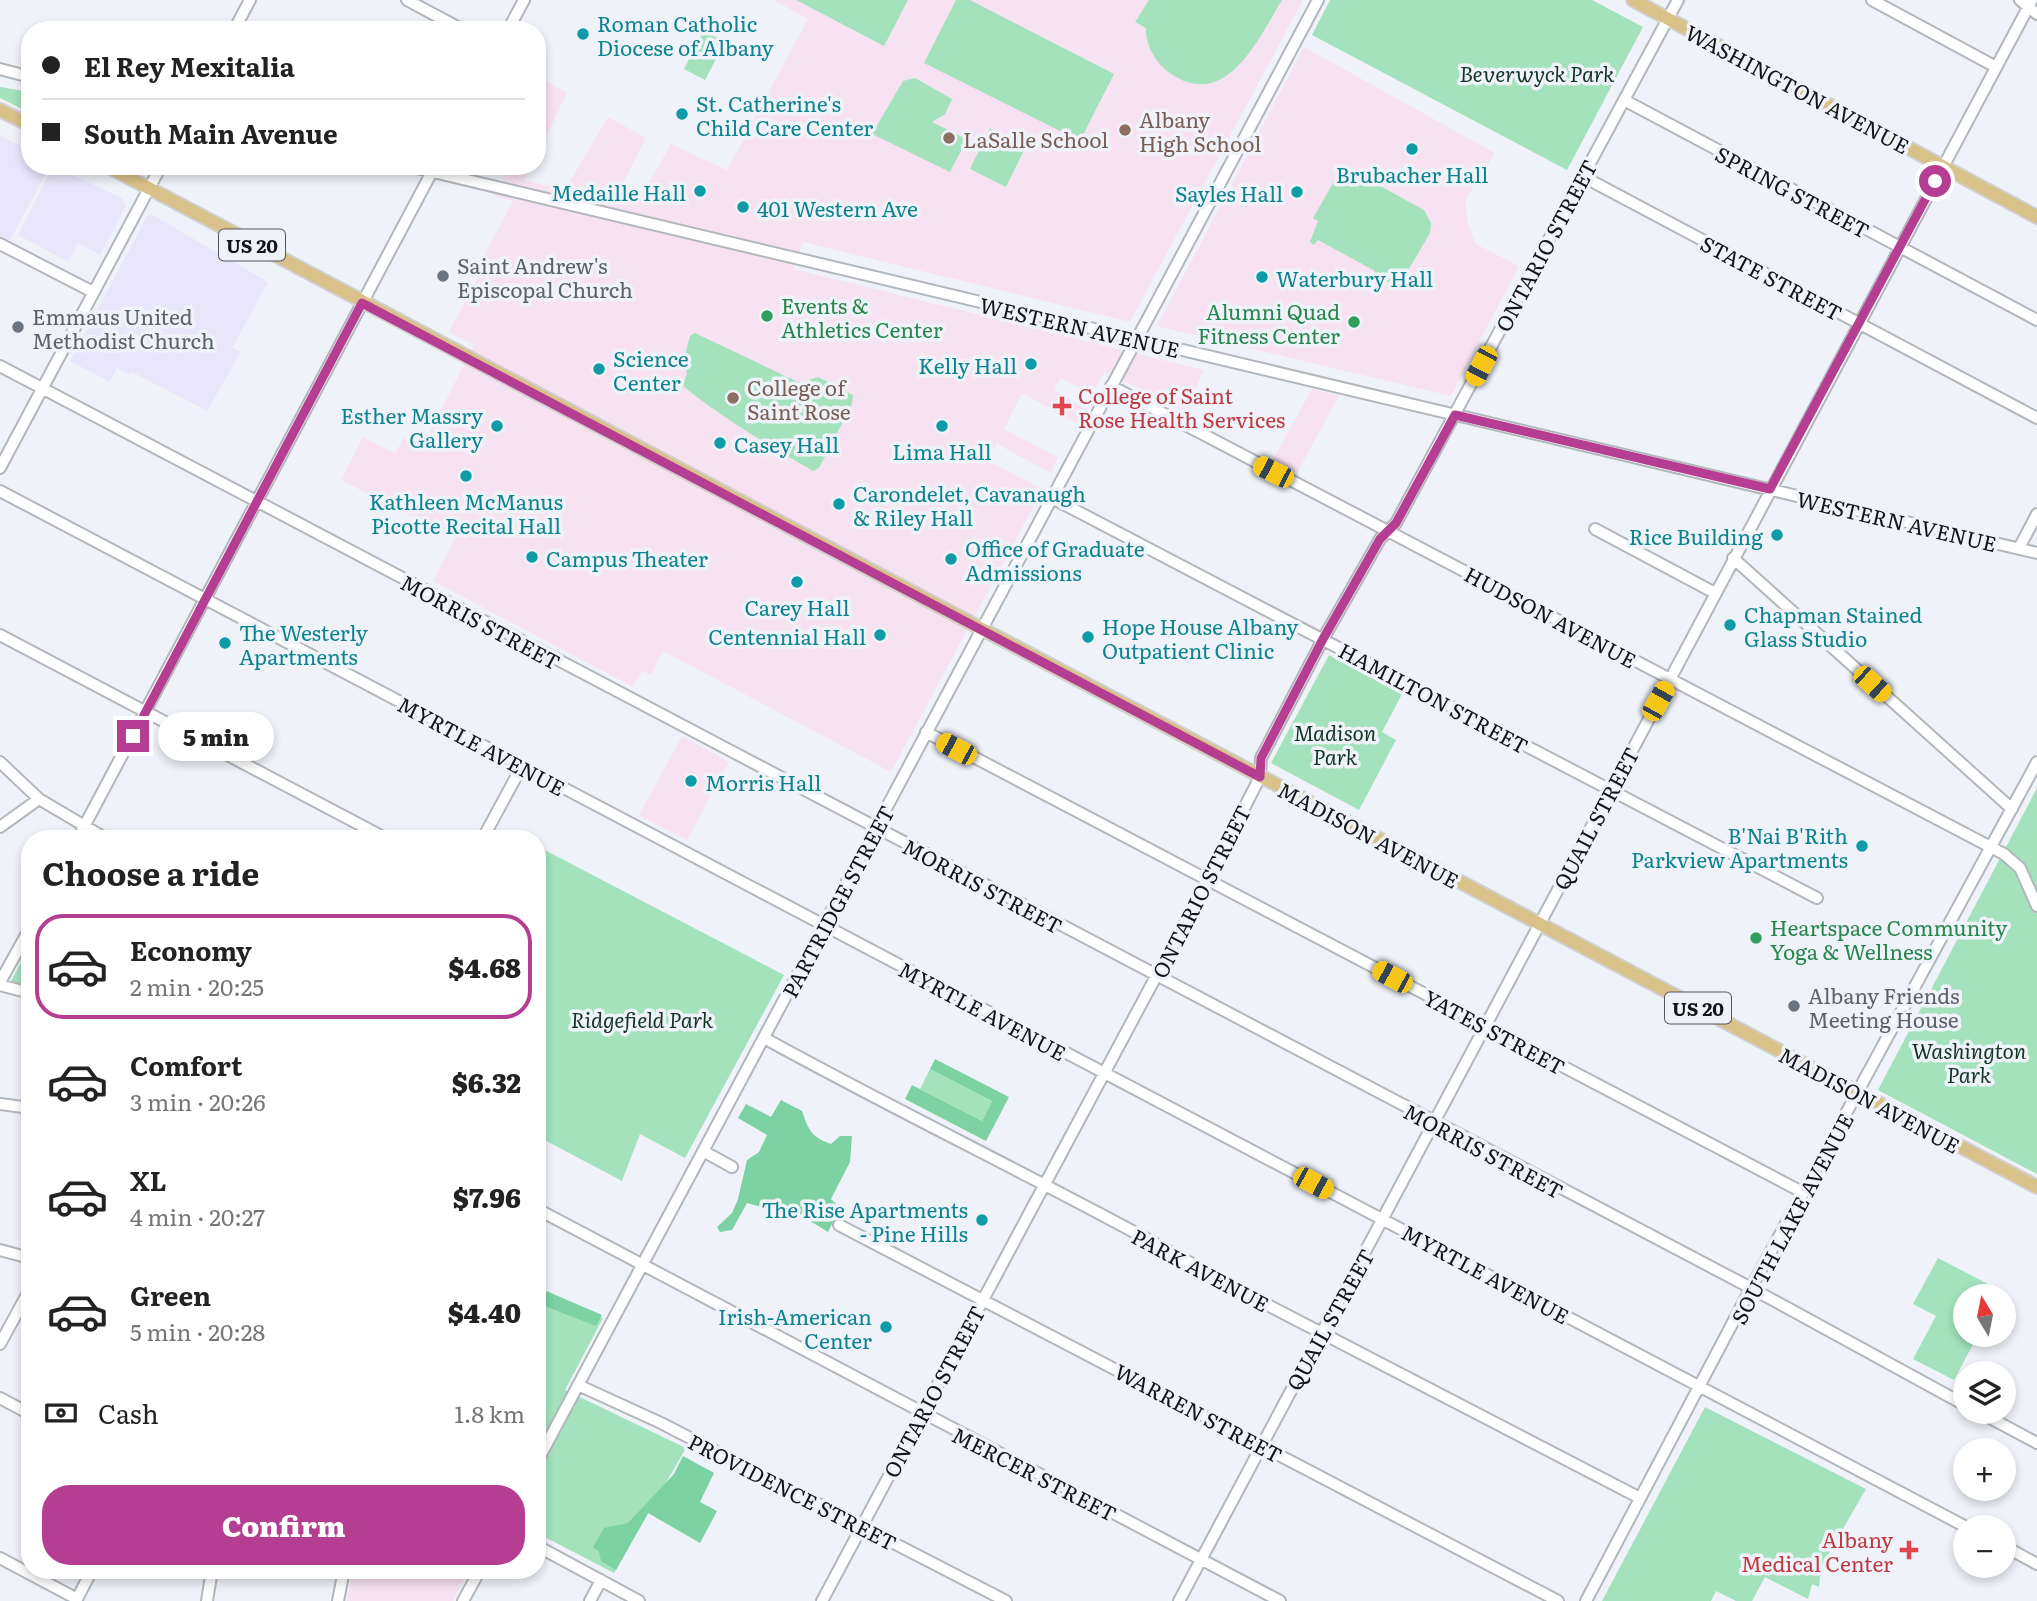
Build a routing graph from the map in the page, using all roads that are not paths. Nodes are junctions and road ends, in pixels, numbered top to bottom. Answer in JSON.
{"nodes":[{"id":1,"x":250,"y":0,"type":"edge"},
{"id":2,"x":407,"y":0,"type":"edge"},
{"id":3,"x":524,"y":0,"type":"edge"},
{"id":4,"x":1318,"y":0,"type":"edge"},
{"id":5,"x":1633,"y":0,"type":"edge"},
{"id":6,"x":1678,"y":0,"type":"edge"},
{"id":7,"x":1871,"y":0,"type":"edge"},
{"id":8,"x":2030,"y":5,"type":"edge"},
{"id":9,"x":1667,"y":18,"type":"junction"},
{"id":10,"x":239,"y":21,"type":"edge"},
{"id":11,"x":446,"y":21,"type":"edge"},
{"id":12,"x":513,"y":21,"type":"edge"},
{"id":13,"x":1996,"y":67,"type":"junction"},
{"id":14,"x":0,"y":69,"type":"edge"},
{"id":15,"x":21,"y":75,"type":"edge"},
{"id":16,"x":1623,"y":100,"type":"junction"},
{"id":17,"x":0,"y":110,"type":"edge"},
{"id":18,"x":21,"y":120,"type":"edge"},
{"id":19,"x":1943,"y":166,"type":"junction"},
{"id":20,"x":123,"y":175,"type":"edge"},
{"id":21,"x":156,"y":175,"type":"edge"},
{"id":22,"x":430,"y":175,"type":"edge"},
{"id":23,"x":458,"y":175,"type":"edge"},
{"id":24,"x":1581,"y":176,"type":"junction"},
{"id":25,"x":149,"y":190,"type":"junction"},
{"id":26,"x":2037,"y":217,"type":"edge"},
{"id":27,"x":0,"y":244,"type":"edge"},
{"id":28,"x":1898,"y":248,"type":"junction"},
{"id":29,"x":93,"y":292,"type":"junction"},
{"id":30,"x":362,"y":303,"type":"junction"},
{"id":31,"x":2037,"y":320,"type":"edge"},
{"id":32,"x":1859,"y":324,"type":"junction"},
{"id":33,"x":1137,"y":339,"type":"junction"},
{"id":34,"x":0,"y":366,"type":"edge"},
{"id":35,"x":1111,"y":386,"type":"junction"},
{"id":36,"x":41,"y":388,"type":"junction"},
{"id":37,"x":1455,"y":415,"type":"junction"},
{"id":38,"x":2037,"y":418,"type":"edge"},
{"id":39,"x":0,"y":468,"type":"edge"},
{"id":40,"x":1770,"y":489,"type":"junction"},
{"id":41,"x":0,"y":491,"type":"edge"},
{"id":42,"x":1050,"y":497,"type":"junction"},
{"id":43,"x":256,"y":503,"type":"junction"},
{"id":44,"x":2037,"y":514,"type":"edge"},
{"id":45,"x":1595,"y":529,"type":"dead end"},
{"id":46,"x":1389,"y":530,"type":"junction"},
{"id":47,"x":2019,"y":548,"type":"junction"},
{"id":48,"x":2037,"y":553,"type":"edge"},
{"id":49,"x":1733,"y":558,"type":"junction"},
{"id":50,"x":1715,"y":593,"type":"junction"},
{"id":51,"x":205,"y":598,"type":"junction"},
{"id":52,"x":980,"y":629,"type":"junction"},
{"id":53,"x":0,"y":635,"type":"edge"},
{"id":54,"x":1323,"y":639,"type":"junction"},
{"id":55,"x":1670,"y":678,"type":"junction"},
{"id":56,"x":144,"y":712,"type":"junction"},
{"id":57,"x":926,"y":732,"type":"junction"},
{"id":58,"x":0,"y":762,"type":"edge"},
{"id":59,"x":2037,"y":762,"type":"edge"},
{"id":60,"x":522,"y":766,"type":"junction"},
{"id":61,"x":1260,"y":777,"type":"junction"},
{"id":62,"x":1609,"y":790,"type":"junction"},
{"id":63,"x":39,"y":799,"type":"junction"},
{"id":64,"x":2012,"y":809,"type":"junction"},
{"id":65,"x":0,"y":827,"type":"edge"},
{"id":66,"x":84,"y":827,"type":"junction"},
{"id":67,"x":875,"y":828,"type":"junction"},
{"id":68,"x":82,"y":830,"type":"edge"},
{"id":69,"x":89,"y":830,"type":"edge"},
{"id":70,"x":370,"y":830,"type":"edge"},
{"id":71,"x":487,"y":830,"type":"edge"},
{"id":72,"x":1991,"y":848,"type":"junction"},
{"id":73,"x":1207,"y":881,"type":"junction"},
{"id":74,"x":1817,"y":898,"type":"dead end"},
{"id":75,"x":2037,"y":906,"type":"edge"},
{"id":76,"x":1539,"y":924,"type":"junction"},
{"id":77,"x":824,"y":925,"type":"junction"},
{"id":78,"x":21,"y":946,"type":"edge"},
{"id":79,"x":1157,"y":976,"type":"junction"},
{"id":80,"x":0,"y":983,"type":"edge"},
{"id":81,"x":21,"y":990,"type":"edge"},
{"id":82,"x":1486,"y":1026,"type":"junction"},
{"id":83,"x":764,"y":1038,"type":"junction"},
{"id":84,"x":1101,"y":1074,"type":"junction"},
{"id":85,"x":1858,"y":1093,"type":"junction"},
{"id":86,"x":0,"y":1104,"type":"edge"},
{"id":87,"x":21,"y":1107,"type":"edge"},
{"id":88,"x":1433,"y":1123,"type":"junction"},
{"id":89,"x":703,"y":1151,"type":"junction"},
{"id":90,"x":732,"y":1167,"type":"dead end"},
{"id":91,"x":1042,"y":1185,"type":"junction"},
{"id":92,"x":2037,"y":1187,"type":"edge"},
{"id":93,"x":1804,"y":1193,"type":"junction"},
{"id":94,"x":546,"y":1214,"type":"edge"},
{"id":95,"x":1384,"y":1220,"type":"junction"},
{"id":96,"x":839,"y":1225,"type":"dead end"},
{"id":97,"x":0,"y":1250,"type":"edge"},
{"id":98,"x":21,"y":1256,"type":"edge"},
{"id":99,"x":643,"y":1264,"type":"junction"},
{"id":100,"x":1751,"y":1288,"type":"junction"},
{"id":101,"x":982,"y":1297,"type":"junction"},
{"id":102,"x":21,"y":1306,"type":"edge"},
{"id":103,"x":1321,"y":1332,"type":"junction"},
{"id":104,"x":0,"y":1344,"type":"edge"},
{"id":105,"x":578,"y":1385,"type":"junction"},
{"id":106,"x":1701,"y":1387,"type":"junction"},
{"id":107,"x":0,"y":1398,"type":"edge"},
{"id":108,"x":1953,"y":1398,"type":"edge"},
{"id":109,"x":21,"y":1409,"type":"edge"},
{"id":110,"x":920,"y":1414,"type":"junction"},
{"id":111,"x":2001,"y":1424,"type":"edge"},
{"id":112,"x":2037,"y":1443,"type":"edge"},
{"id":113,"x":1262,"y":1444,"type":"junction"},
{"id":114,"x":546,"y":1445,"type":"edge"},
{"id":115,"x":1640,"y":1498,"type":"junction"},
{"id":116,"x":1953,"y":1520,"type":"edge"},
{"id":117,"x":863,"y":1526,"type":"junction"},
{"id":118,"x":546,"y":1551,"type":"edge"},
{"id":119,"x":2016,"y":1553,"type":"edge"},
{"id":120,"x":0,"y":1558,"type":"edge"},
{"id":121,"x":1201,"y":1559,"type":"junction"},
{"id":122,"x":2037,"y":1564,"type":"edge"},
{"id":123,"x":21,"y":1569,"type":"edge"},
{"id":124,"x":38,"y":1579,"type":"edge"},
{"id":125,"x":88,"y":1579,"type":"edge"},
{"id":126,"x":211,"y":1579,"type":"edge"},
{"id":127,"x":342,"y":1579,"type":"edge"},
{"id":128,"x":475,"y":1579,"type":"edge"},
{"id":129,"x":601,"y":1580,"type":"junction"},
{"id":130,"x":77,"y":1600,"type":"edge"},
{"id":131,"x":207,"y":1601,"type":"edge"},
{"id":132,"x":338,"y":1601,"type":"edge"},
{"id":133,"x":464,"y":1601,"type":"edge"},
{"id":134,"x":590,"y":1601,"type":"edge"},
{"id":135,"x":639,"y":1601,"type":"edge"},
{"id":136,"x":822,"y":1601,"type":"edge"},
{"id":137,"x":1006,"y":1601,"type":"edge"},
{"id":138,"x":1179,"y":1601,"type":"edge"},
{"id":139,"x":1280,"y":1601,"type":"edge"},
{"id":140,"x":1558,"y":1601,"type":"edge"},
{"id":141,"x":1586,"y":1601,"type":"edge"}],
"edges":[{"from":1,"to":10,"type":"street"},
{"from":2,"to":11,"type":"street"},
{"from":3,"to":12,"type":"street"},
{"from":4,"to":33,"type":"street","name":"PARTRIDGE STREET"},
{"from":5,"to":9,"type":"main road","name":"WASHINGTON AVENUE"},
{"from":6,"to":9,"type":"street","name":"ONTARIO STREET"},
{"from":7,"to":13,"type":"street"},
{"from":8,"to":13,"type":"street","name":"QUAIL STREET"},
{"from":9,"to":16,"type":"street","name":"ONTARIO STREET"},
{"from":9,"to":19,"type":"main road","name":"WASHINGTON AVENUE"},
{"from":13,"to":19,"type":"street","name":"QUAIL STREET"},
{"from":14,"to":15,"type":"street"},
{"from":16,"to":24,"type":"street","name":"ONTARIO STREET"},
{"from":16,"to":28,"type":"street","name":"SPRING STREET"},
{"from":17,"to":18,"type":"main road"},
{"from":19,"to":26,"type":"main road","name":"WASHINGTON AVENUE"},
{"from":19,"to":28,"type":"street","name":"QUAIL STREET"},
{"from":20,"to":25,"type":"main road","name":"MADISON AVENUE","number":"US 20"},
{"from":21,"to":25,"type":"street"},
{"from":22,"to":30,"type":"street"},
{"from":23,"to":33,"type":"street","name":"WESTERN AVENUE"},
{"from":24,"to":32,"type":"street","name":"STATE STREET"},
{"from":24,"to":37,"type":"street","name":"ONTARIO STREET"},
{"from":25,"to":29,"type":"street"},
{"from":25,"to":30,"type":"main road","name":"MADISON AVENUE","number":"US 20"},
{"from":27,"to":29,"type":"street"},
{"from":28,"to":31,"type":"street","name":"SPRING STREET"},
{"from":28,"to":32,"type":"street","name":"QUAIL STREET"},
{"from":29,"to":36,"type":"street"},
{"from":30,"to":43,"type":"street"},
{"from":30,"to":52,"type":"main road","name":"MADISON AVENUE","number":"US 20"},
{"from":32,"to":38,"type":"street","name":"STATE STREET"},
{"from":32,"to":40,"type":"street","name":"QUAIL STREET"},
{"from":33,"to":35,"type":"street","name":"PARTRIDGE STREET"},
{"from":33,"to":37,"type":"street","name":"WESTERN AVENUE"},
{"from":34,"to":36,"type":"street","name":"MORRIS STREET"},
{"from":35,"to":42,"type":"street","name":"PARTRIDGE STREET"},
{"from":35,"to":46,"type":"street","name":"HUDSON AVENUE"},
{"from":36,"to":39,"type":"street"},
{"from":36,"to":43,"type":"street","name":"MORRIS STREET"},
{"from":37,"to":40,"type":"street","name":"WESTERN AVENUE"},
{"from":37,"to":46,"type":"street","name":"ONTARIO STREET"},
{"from":40,"to":47,"type":"street","name":"WESTERN AVENUE"},
{"from":40,"to":49,"type":"street","name":"QUAIL STREET"},
{"from":41,"to":51,"type":"street","name":"MYRTLE AVENUE"},
{"from":42,"to":52,"type":"street","name":"PARTRIDGE STREET"},
{"from":42,"to":54,"type":"street","name":"HAMILTON STREET"},
{"from":43,"to":51,"type":"street"},
{"from":43,"to":67,"type":"street","name":"MORRIS STREET"},
{"from":44,"to":47,"type":"street"},
{"from":45,"to":50,"type":"street"},
{"from":46,"to":54,"type":"street","name":"ONTARIO STREET"},
{"from":46,"to":55,"type":"street","name":"HUDSON AVENUE"},
{"from":47,"to":48,"type":"street","name":"WESTERN AVENUE"},
{"from":49,"to":50,"type":"street","name":"QUAIL STREET"},
{"from":49,"to":64,"type":"street"},
{"from":50,"to":55,"type":"street","name":"QUAIL STREET"},
{"from":51,"to":56,"type":"street"},
{"from":51,"to":60,"type":"street","name":"MYRTLE AVENUE"},
{"from":52,"to":57,"type":"street","name":"PARTRIDGE STREET"},
{"from":52,"to":61,"type":"main road","name":"MADISON AVENUE","number":"US 20"},
{"from":53,"to":56,"type":"street"},
{"from":54,"to":61,"type":"street","name":"ONTARIO STREET"},
{"from":54,"to":62,"type":"street","name":"HAMILTON STREET"},
{"from":55,"to":62,"type":"street","name":"QUAIL STREET"},
{"from":55,"to":72,"type":"street","name":"HUDSON AVENUE"},
{"from":56,"to":66,"type":"street"},
{"from":56,"to":70,"type":"street"},
{"from":57,"to":67,"type":"street","name":"PARTRIDGE STREET"},
{"from":57,"to":73,"type":"street","name":"YATES STREET"},
{"from":58,"to":63,"type":"street"},
{"from":59,"to":64,"type":"street","name":"SOUTH LAKE AVENUE"},
{"from":60,"to":71,"type":"street"},
{"from":60,"to":77,"type":"street","name":"MYRTLE AVENUE"},
{"from":61,"to":73,"type":"street","name":"ONTARIO STREET"},
{"from":61,"to":76,"type":"main road","name":"MADISON AVENUE","number":"US 20"},
{"from":62,"to":74,"type":"street","name":"HAMILTON STREET"},
{"from":62,"to":76,"type":"street","name":"QUAIL STREET"},
{"from":63,"to":65,"type":"street"},
{"from":63,"to":66,"type":"street"},
{"from":64,"to":72,"type":"street","name":"SOUTH LAKE AVENUE"},
{"from":66,"to":68,"type":"street"},
{"from":66,"to":69,"type":"street"},
{"from":67,"to":77,"type":"street","name":"PARTRIDGE STREET"},
{"from":67,"to":79,"type":"street","name":"MORRIS STREET"},
{"from":72,"to":75,"type":"street","name":"HUDSON AVENUE"},
{"from":72,"to":85,"type":"street","name":"SOUTH LAKE AVENUE"},
{"from":73,"to":79,"type":"street","name":"ONTARIO STREET"},
{"from":73,"to":82,"type":"street","name":"YATES STREET"},
{"from":76,"to":82,"type":"street","name":"QUAIL STREET"},
{"from":76,"to":85,"type":"main road","name":"MADISON AVENUE","number":"US 20"},
{"from":77,"to":83,"type":"street","name":"PARTRIDGE STREET"},
{"from":77,"to":84,"type":"street","name":"MYRTLE AVENUE"},
{"from":78,"to":80,"type":"street"},
{"from":79,"to":84,"type":"street","name":"ONTARIO STREET"},
{"from":79,"to":88,"type":"street","name":"MORRIS STREET"},
{"from":80,"to":81,"type":"street"},
{"from":82,"to":88,"type":"street","name":"QUAIL STREET"},
{"from":82,"to":93,"type":"street","name":"YATES STREET"},
{"from":83,"to":89,"type":"street","name":"PARTRIDGE STREET"},
{"from":83,"to":91,"type":"street","name":"PARK AVENUE"},
{"from":84,"to":91,"type":"street","name":"ONTARIO STREET"},
{"from":84,"to":95,"type":"street","name":"MYRTLE AVENUE"},
{"from":85,"to":92,"type":"main road","name":"MADISON AVENUE","number":"US 20"},
{"from":85,"to":93,"type":"street","name":"SOUTH LAKE AVENUE"},
{"from":86,"to":87,"type":"street"},
{"from":88,"to":95,"type":"street","name":"QUAIL STREET"},
{"from":88,"to":100,"type":"street","name":"MORRIS STREET"},
{"from":89,"to":90,"type":"street"},
{"from":89,"to":99,"type":"street","name":"PARTRIDGE STREET"},
{"from":91,"to":101,"type":"street","name":"ONTARIO STREET"},
{"from":91,"to":103,"type":"street","name":"PARK AVENUE"},
{"from":93,"to":100,"type":"street","name":"SOUTH LAKE AVENUE"},
{"from":94,"to":99,"type":"street","name":"MERCER STREET"},
{"from":95,"to":103,"type":"street","name":"QUAIL STREET"},
{"from":95,"to":106,"type":"street","name":"MYRTLE AVENUE"},
{"from":96,"to":101,"type":"street","name":"WARREN STREET"},
{"from":97,"to":98,"type":"street"},
{"from":99,"to":105,"type":"street","name":"PARTRIDGE STREET"},
{"from":99,"to":110,"type":"street","name":"MERCER STREET"},
{"from":100,"to":106,"type":"street","name":"SOUTH LAKE AVENUE"},
{"from":100,"to":108,"type":"street","name":"MORRIS STREET"},
{"from":101,"to":110,"type":"street","name":"ONTARIO STREET"},
{"from":101,"to":113,"type":"street","name":"WARREN STREET"},
{"from":102,"to":104,"type":"street"},
{"from":103,"to":113,"type":"street","name":"QUAIL STREET"},
{"from":103,"to":115,"type":"street","name":"PARK AVENUE"},
{"from":105,"to":114,"type":"street","name":"PARTRIDGE STREET"},
{"from":105,"to":117,"type":"street","name":"PROVIDENCE STREET"},
{"from":106,"to":115,"type":"street","name":"SOUTH LAKE AVENUE"},
{"from":106,"to":116,"type":"street","name":"MYRTLE AVENUE"},
{"from":107,"to":109,"type":"street"},
{"from":110,"to":117,"type":"street","name":"ONTARIO STREET"},
{"from":110,"to":121,"type":"street","name":"MERCER STREET"},
{"from":111,"to":112,"type":"street"},
{"from":113,"to":121,"type":"street","name":"QUAIL STREET"},
{"from":113,"to":140,"type":"street","name":"WARREN STREET"},
{"from":115,"to":141,"type":"street","name":"SOUTH LAKE AVENUE"},
{"from":117,"to":136,"type":"street","name":"ONTARIO STREET"},
{"from":117,"to":137,"type":"street","name":"PROVIDENCE STREET"},
{"from":118,"to":129,"type":"street"},
{"from":119,"to":122,"type":"street"},
{"from":120,"to":123,"type":"street"},
{"from":121,"to":138,"type":"street","name":"QUAIL STREET"},
{"from":121,"to":139,"type":"street","name":"MERCER STREET"},
{"from":124,"to":130,"type":"street"},
{"from":125,"to":130,"type":"street"},
{"from":126,"to":131,"type":"street"},
{"from":127,"to":132,"type":"street"},
{"from":128,"to":133,"type":"street"},
{"from":129,"to":134,"type":"street"},
{"from":129,"to":135,"type":"street"}]}
